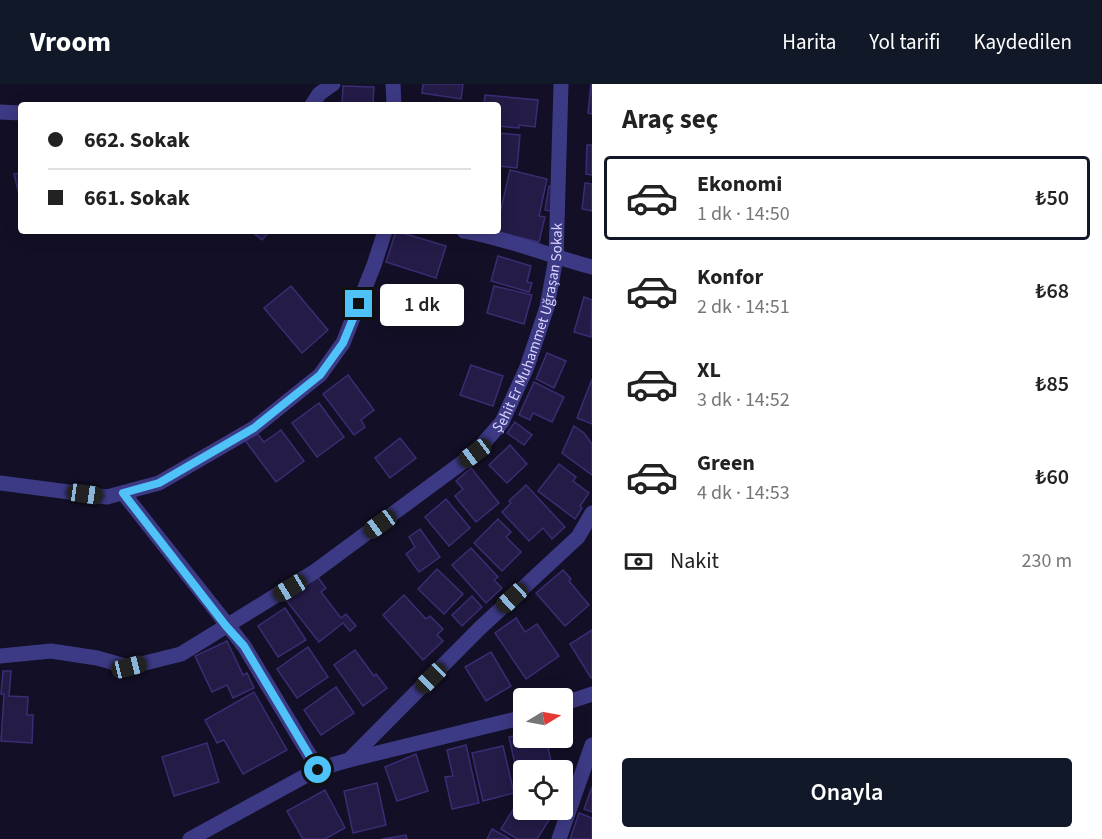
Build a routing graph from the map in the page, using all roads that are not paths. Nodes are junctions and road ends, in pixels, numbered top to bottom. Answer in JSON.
{"nodes":[{"id":1,"x":333,"y":84,"type":"edge"},
{"id":2,"x":393,"y":84,"type":"edge"},
{"id":3,"x":561,"y":84,"type":"edge"},
{"id":4,"x":314,"y":102,"type":"edge"},
{"id":5,"x":394,"y":102,"type":"edge"},
{"id":6,"x":0,"y":112,"type":"edge"},
{"id":7,"x":18,"y":113,"type":"edge"},
{"id":8,"x":384,"y":234,"type":"edge"},
{"id":9,"x":482,"y":234,"type":"edge"},
{"id":10,"x":556,"y":258,"type":"junction"},
{"id":11,"x":592,"y":267,"type":"edge"},
{"id":12,"x":0,"y":483,"type":"edge"},
{"id":13,"x":123,"y":493,"type":"junction"},
{"id":14,"x":592,"y":513,"type":"edge"},
{"id":15,"x":226,"y":626,"type":"junction"},
{"id":16,"x":0,"y":656,"type":"edge"},
{"id":17,"x":592,"y":693,"type":"edge"},
{"id":18,"x":573,"y":700,"type":"edge"},
{"id":19,"x":513,"y":720,"type":"edge"},
{"id":20,"x":592,"y":745,"type":"edge"},
{"id":21,"x":349,"y":760,"type":"junction"},
{"id":22,"x":318,"y":770,"type":"junction"},
{"id":23,"x":190,"y":839,"type":"edge"},
{"id":24,"x":559,"y":839,"type":"edge"}],
"edges":[{"from":1,"to":4,"type":"street"},
{"from":2,"to":5,"type":"street"},
{"from":3,"to":10,"type":"street","name":"Şehit Er Muhammet Uğraşan Sokak"},
{"from":6,"to":7,"type":"street"},
{"from":8,"to":13,"type":"street"},
{"from":9,"to":10,"type":"street"},
{"from":10,"to":11,"type":"street"},
{"from":10,"to":15,"type":"street","name":"Şehit Er Muhammet Uğraşan Sokak"},
{"from":12,"to":13,"type":"street"},
{"from":13,"to":15,"type":"street"},
{"from":14,"to":21,"type":"street"},
{"from":15,"to":16,"type":"street","name":"Şehit Er Muhammet Uğraşan Sokak"},
{"from":15,"to":22,"type":"street"},
{"from":17,"to":18,"type":"street"},
{"from":19,"to":21,"type":"street"},
{"from":20,"to":24,"type":"street"},
{"from":21,"to":22,"type":"street"},
{"from":22,"to":23,"type":"street"}]}
